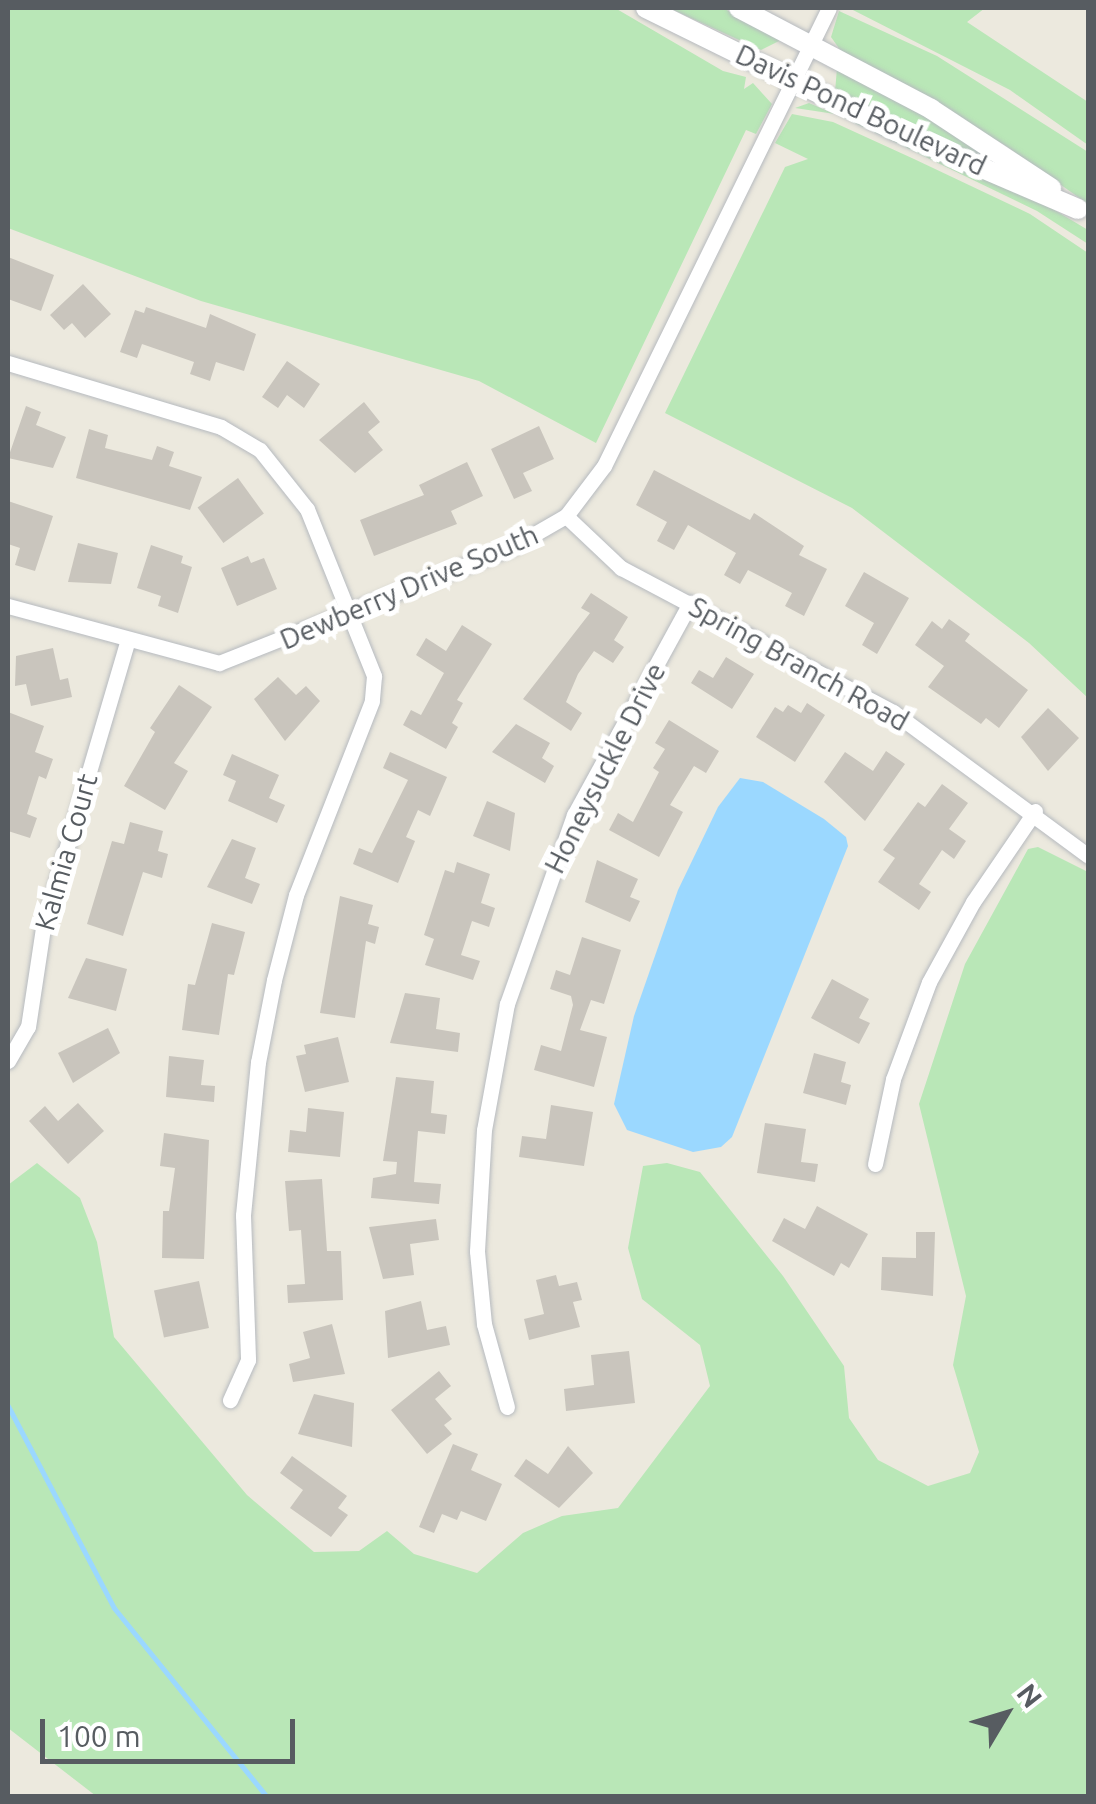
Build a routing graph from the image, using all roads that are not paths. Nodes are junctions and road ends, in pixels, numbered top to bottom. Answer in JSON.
{"nodes":[{"id":1,"x":646,"y":8,"type":"edge"},
{"id":2,"x":739,"y":8,"type":"edge"},
{"id":3,"x":829,"y":8,"type":"edge"},
{"id":4,"x":812,"y":45,"type":"junction"},
{"id":5,"x":795,"y":83,"type":"junction"},
{"id":6,"x":1084,"y":213,"type":"edge"},
{"id":7,"x":8,"y":364,"type":"edge"},
{"id":8,"x":566,"y":516,"type":"junction"},
{"id":9,"x":690,"y":603,"type":"junction"},
{"id":10,"x":8,"y":606,"type":"edge"},
{"id":11,"x":350,"y":613,"type":"junction"},
{"id":12,"x":127,"y":642,"type":"junction"},
{"id":13,"x":1036,"y":811,"type":"junction"},
{"id":14,"x":1088,"y":856,"type":"edge"},
{"id":15,"x":8,"y":1061,"type":"edge"},
{"id":16,"x":875,"y":1164,"type":"dead end"},
{"id":17,"x":230,"y":1400,"type":"dead end"},
{"id":18,"x":507,"y":1407,"type":"dead end"}],
"edges":[{"from":1,"to":5,"type":"street","name":"Davis Pond Boulevard"},
{"from":2,"to":4,"type":"street","name":"Davis Pond Boulevard"},
{"from":3,"to":4,"type":"street","name":"Dewberry Drive South"},
{"from":4,"to":5,"type":"street","name":"Dewberry Drive South"},
{"from":4,"to":6,"type":"street","name":"Davis Pond Boulevard"},
{"from":5,"to":6,"type":"street","name":"Davis Pond Boulevard"},
{"from":5,"to":8,"type":"street","name":"Dewberry Drive South"},
{"from":7,"to":11,"type":"street"},
{"from":8,"to":9,"type":"street","name":"Spring Branch Road"},
{"from":8,"to":11,"type":"street","name":"Dewberry Drive South"},
{"from":9,"to":13,"type":"street","name":"Spring Branch Road"},
{"from":9,"to":18,"type":"street","name":"Honeysuckle Drive"},
{"from":10,"to":12,"type":"street","name":"Dewberry Drive South"},
{"from":11,"to":12,"type":"street","name":"Dewberry Drive South"},
{"from":11,"to":17,"type":"street"},
{"from":12,"to":15,"type":"street","name":"Kalmia Court"},
{"from":13,"to":14,"type":"street","name":"Spring Branch Road"},
{"from":13,"to":16,"type":"street"}]}
